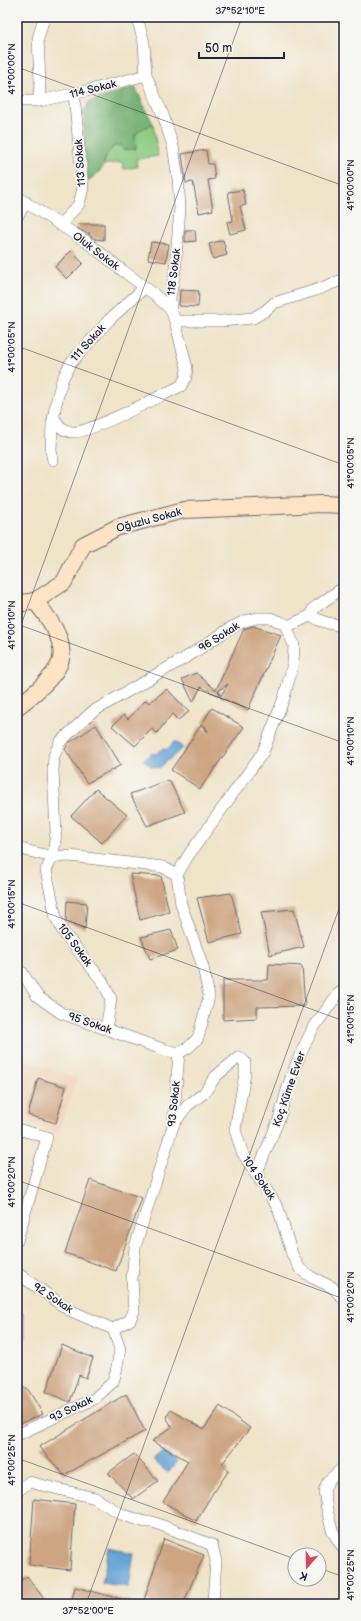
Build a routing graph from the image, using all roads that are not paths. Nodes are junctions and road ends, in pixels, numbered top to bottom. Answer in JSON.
{"nodes":[{"id":1,"x":44,"y":17,"type":"edge"},
{"id":2,"x":138,"y":17,"type":"edge"},
{"id":3,"x":146,"y":75,"type":"junction"},
{"id":4,"x":74,"y":94,"type":"junction"},
{"id":5,"x":17,"y":101,"type":"edge"},
{"id":6,"x":39,"y":101,"type":"junction"},
{"id":7,"x":22,"y":200,"type":"edge"},
{"id":8,"x":17,"y":217,"type":"edge"},
{"id":9,"x":60,"y":225,"type":"junction"},
{"id":10,"x":344,"y":279,"type":"edge"},
{"id":11,"x":144,"y":288,"type":"junction"},
{"id":12,"x":173,"y":316,"type":"junction"},
{"id":13,"x":54,"y":418,"type":"junction"},
{"id":14,"x":53,"y":460,"type":"dead end"},
{"id":15,"x":344,"y":505,"type":"edge"},
{"id":16,"x":344,"y":587,"type":"edge"},
{"id":17,"x":34,"y":601,"type":"junction"},
{"id":18,"x":17,"y":604,"type":"edge"},
{"id":19,"x":312,"y":615,"type":"junction"},
{"id":20,"x":344,"y":626,"type":"edge"},
{"id":21,"x":286,"y":627,"type":"junction"},
{"id":22,"x":17,"y":708,"type":"edge"},
{"id":23,"x":17,"y":848,"type":"edge"},
{"id":24,"x":53,"y":857,"type":"junction"},
{"id":25,"x":178,"y":875,"type":"junction"},
{"id":26,"x":17,"y":970,"type":"edge"},
{"id":27,"x":344,"y":990,"type":"edge"},
{"id":28,"x":106,"y":1029,"type":"junction"},
{"id":29,"x":179,"y":1053,"type":"junction"},
{"id":30,"x":173,"y":1126,"type":"junction"},
{"id":31,"x":17,"y":1129,"type":"edge"},
{"id":32,"x":256,"y":1175,"type":"junction"},
{"id":33,"x":17,"y":1241,"type":"edge"},
{"id":34,"x":17,"y":1273,"type":"edge"},
{"id":35,"x":344,"y":1299,"type":"edge"},
{"id":36,"x":17,"y":1317,"type":"edge"},
{"id":37,"x":17,"y":1325,"type":"edge"},
{"id":38,"x":113,"y":1329,"type":"junction"},
{"id":39,"x":17,"y":1338,"type":"edge"},
{"id":40,"x":17,"y":1435,"type":"edge"},
{"id":41,"x":344,"y":1467,"type":"edge"},
{"id":42,"x":17,"y":1492,"type":"edge"},
{"id":43,"x":344,"y":1550,"type":"edge"},
{"id":44,"x":213,"y":1601,"type":"dead end"}],
"edges":[{"from":1,"to":6,"type":"street"},
{"from":2,"to":3,"type":"street","name":"118 Sokak"},
{"from":3,"to":4,"type":"street","name":"114 Sokak"},
{"from":3,"to":12,"type":"street","name":"118 Sokak"},
{"from":4,"to":6,"type":"street","name":"114 Sokak"},
{"from":4,"to":9,"type":"street","name":"113 Sokak"},
{"from":5,"to":6,"type":"street","name":"114 Sokak"},
{"from":7,"to":8,"type":"street"},
{"from":7,"to":9,"type":"street","name":"Oluk Sokak"},
{"from":9,"to":11,"type":"street","name":"Oluk Sokak"},
{"from":10,"to":12,"type":"street"},
{"from":11,"to":12,"type":"street","name":"Oluk Sokak"},
{"from":11,"to":13,"type":"street","name":"111 Sokak"},
{"from":12,"to":13,"type":"street","name":"118 Sokak"},
{"from":13,"to":14,"type":"street","name":"111 Sokak"},
{"from":15,"to":17,"type":"street","name":"Oğuzlu Sokak"},
{"from":16,"to":19,"type":"street"},
{"from":17,"to":18,"type":"street"},
{"from":17,"to":22,"type":"street"},
{"from":19,"to":20,"type":"street"},
{"from":19,"to":21,"type":"street"},
{"from":21,"to":24,"type":"street","name":"96 Sokak"},
{"from":21,"to":25,"type":"street"},
{"from":23,"to":24,"type":"street"},
{"from":24,"to":25,"type":"street"},
{"from":24,"to":28,"type":"street","name":"105 Sokak"},
{"from":25,"to":29,"type":"street"},
{"from":26,"to":28,"type":"street","name":"95 Sokak"},
{"from":27,"to":32,"type":"street","name":"Koç Küme Evler"},
{"from":28,"to":29,"type":"street","name":"95 Sokak"},
{"from":29,"to":30,"type":"street","name":"93 Sokak"},
{"from":30,"to":32,"type":"street","name":"104 Sokak"},
{"from":30,"to":38,"type":"street","name":"93 Sokak"},
{"from":31,"to":33,"type":"street"},
{"from":32,"to":35,"type":"street","name":"104 Sokak"},
{"from":34,"to":38,"type":"street","name":"92 Sokak"},
{"from":36,"to":37,"type":"street"},
{"from":37,"to":39,"type":"street"},
{"from":38,"to":40,"type":"street","name":"93 Sokak"},
{"from":41,"to":43,"type":"street"},
{"from":42,"to":44,"type":"street"}]}
